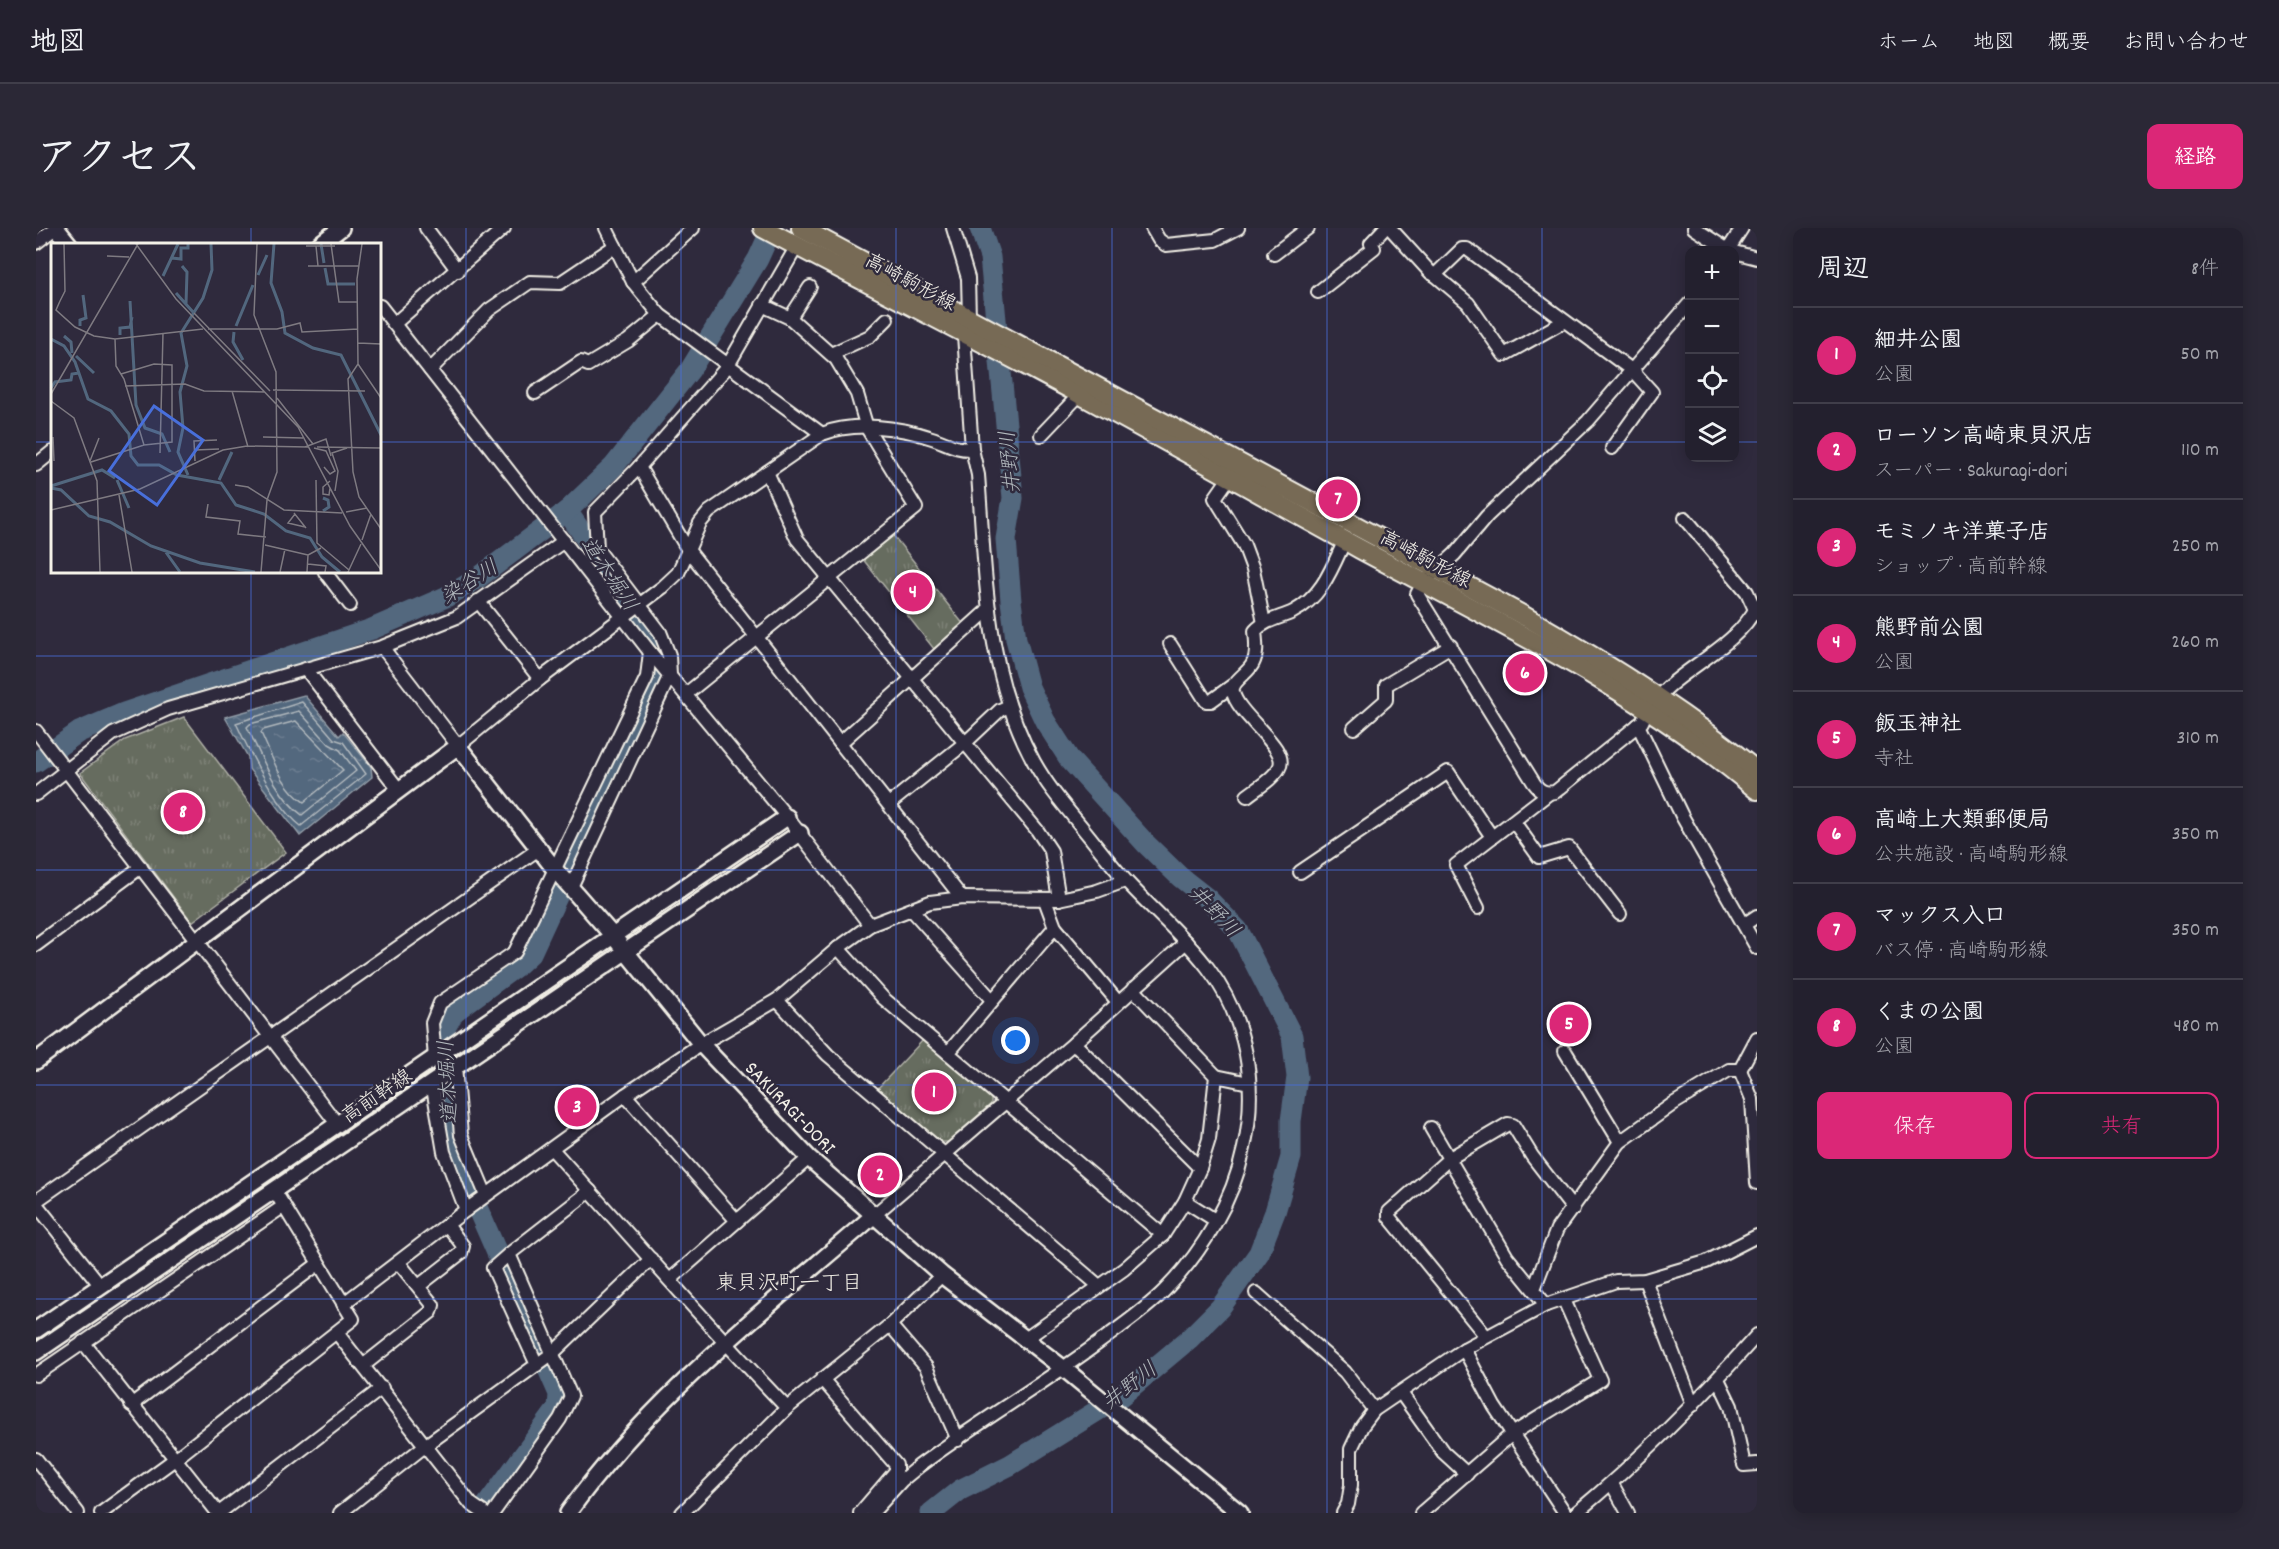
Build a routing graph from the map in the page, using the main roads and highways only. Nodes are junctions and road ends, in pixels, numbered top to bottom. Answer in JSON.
{"nodes":[{"id":1,"x":762,"y":228,"type":"edge"},
{"id":2,"x":800,"y":235,"type":"edge"},
{"id":3,"x":1085,"y":388,"type":"junction"},
{"id":4,"x":1430,"y":577,"type":"junction"},
{"id":5,"x":1648,"y":711,"type":"junction"},
{"id":6,"x":1757,"y":771,"type":"edge"},
{"id":7,"x":1757,"y":790,"type":"edge"}],
"edges":[{"from":1,"to":2,"type":"main road","name":"高崎駒形線"},
{"from":2,"to":3,"type":"main road","name":"高崎駒形線"},
{"from":3,"to":4,"type":"main road","name":"高崎駒形線"},
{"from":3,"to":4,"type":"main road","name":"高崎駒形線"},
{"from":4,"to":5,"type":"main road","name":"高崎駒形線"},
{"from":5,"to":6,"type":"main road","name":"高崎駒形線"},
{"from":5,"to":7,"type":"main road","name":"高崎駒形線"}]}
